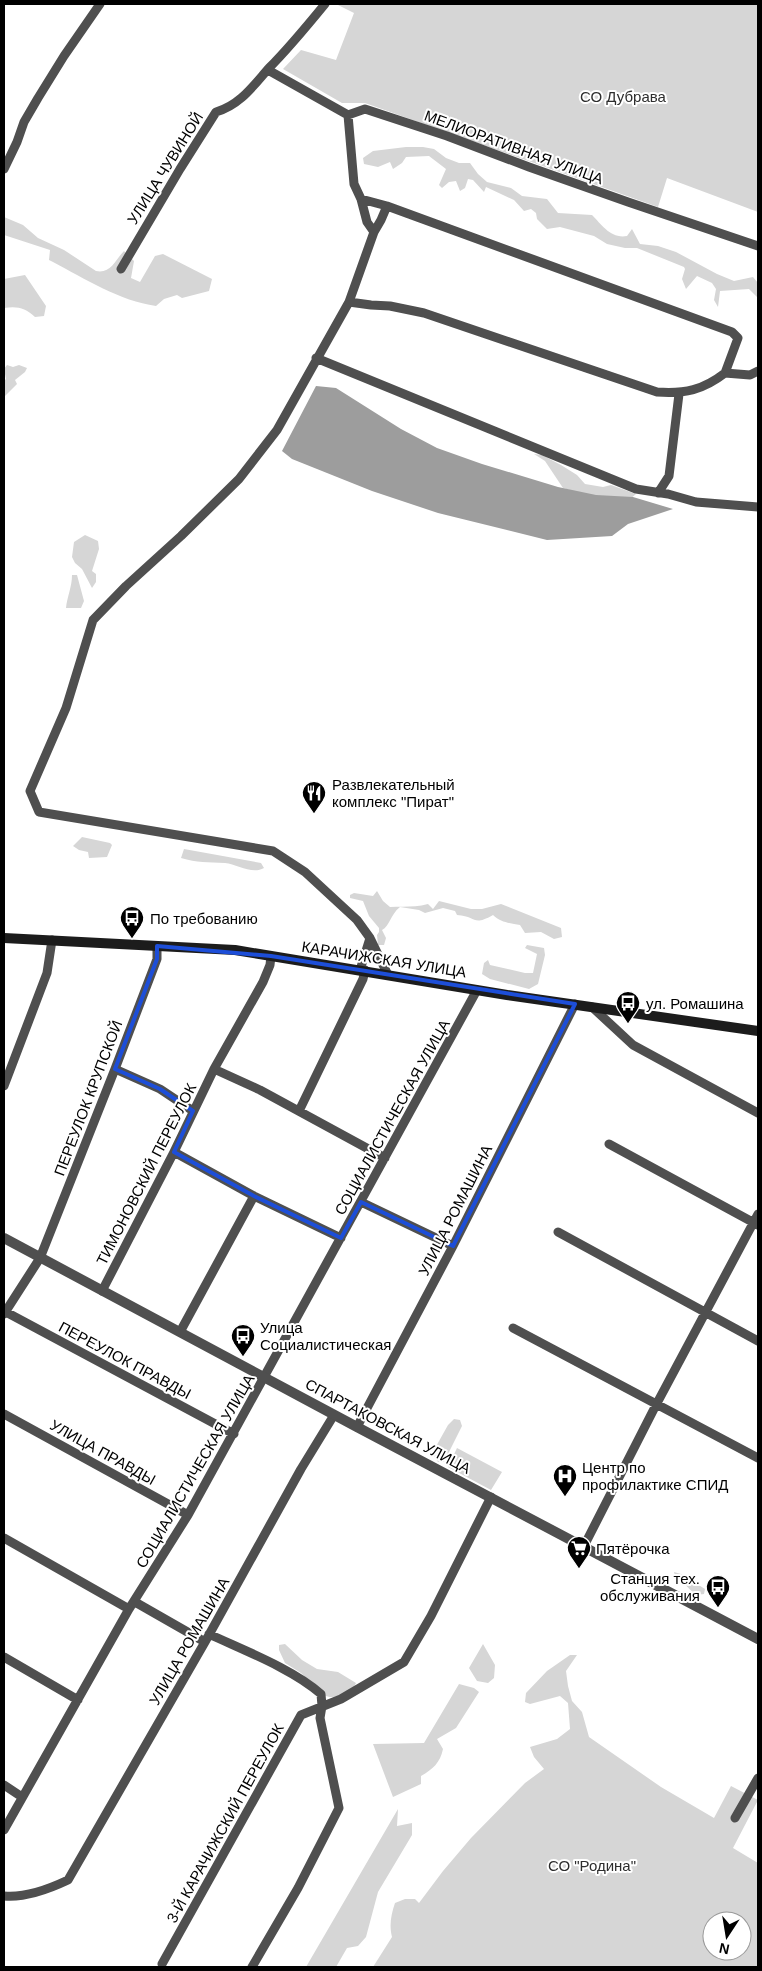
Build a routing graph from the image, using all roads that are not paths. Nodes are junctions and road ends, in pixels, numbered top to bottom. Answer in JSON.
{"nodes":[{"id":1,"x":100,"y":4,"type":"edge"},
{"id":2,"x":325,"y":4,"type":"edge"},
{"id":3,"x":268,"y":70,"type":"junction"},
{"id":4,"x":348,"y":115,"type":"junction"},
{"id":5,"x":4,"y":169,"type":"edge"},
{"id":6,"x":362,"y":199,"type":"junction"},
{"id":7,"x":387,"y":206,"type":"junction"},
{"id":8,"x":374,"y":232,"type":"junction"},
{"id":9,"x":758,"y":246,"type":"edge"},
{"id":10,"x":121,"y":269,"type":"dead end"},
{"id":11,"x":349,"y":302,"type":"junction"},
{"id":12,"x":316,"y":358,"type":"junction"},
{"id":13,"x":758,"y":371,"type":"edge"},
{"id":14,"x":726,"y":373,"type":"junction"},
{"id":15,"x":679,"y":394,"type":"junction"},
{"id":16,"x":658,"y":493,"type":"junction"},
{"id":17,"x":758,"y":507,"type":"edge"},
{"id":18,"x":4,"y":938,"type":"edge"},
{"id":19,"x":370,"y":938,"type":"junction"},
{"id":20,"x":52,"y":940,"type":"junction"},
{"id":21,"x":157,"y":946,"type":"junction"},
{"id":22,"x":271,"y":956,"type":"junction"},
{"id":23,"x":362,"y":970,"type":"junction"},
{"id":24,"x":388,"y":975,"type":"junction"},
{"id":25,"x":477,"y":990,"type":"junction"},
{"id":26,"x":575,"y":1004,"type":"junction"},
{"id":27,"x":592,"y":1007,"type":"junction"},
{"id":28,"x":758,"y":1031,"type":"edge"},
{"id":29,"x":115,"y":1069,"type":"junction"},
{"id":30,"x":214,"y":1069,"type":"junction"},
{"id":31,"x":4,"y":1086,"type":"edge"},
{"id":32,"x":193,"y":1111,"type":"junction"},
{"id":33,"x":298,"y":1111,"type":"junction"},
{"id":34,"x":758,"y":1113,"type":"edge"},
{"id":35,"x":609,"y":1144,"type":"dead end"},
{"id":36,"x":174,"y":1152,"type":"junction"},
{"id":37,"x":385,"y":1158,"type":"junction"},
{"id":38,"x":254,"y":1196,"type":"junction"},
{"id":39,"x":361,"y":1202,"type":"junction"},
{"id":40,"x":758,"y":1214,"type":"edge"},
{"id":41,"x":756,"y":1224,"type":"edge"},
{"id":42,"x":558,"y":1232,"type":"dead end"},
{"id":43,"x":4,"y":1238,"type":"edge"},
{"id":44,"x":341,"y":1238,"type":"junction"},
{"id":45,"x":453,"y":1246,"type":"junction"},
{"id":46,"x":40,"y":1258,"type":"junction"},
{"id":47,"x":102,"y":1291,"type":"junction"},
{"id":48,"x":4,"y":1312,"type":"edge"},
{"id":49,"x":706,"y":1312,"type":"junction"},
{"id":50,"x":513,"y":1328,"type":"dead end"},
{"id":51,"x":180,"y":1332,"type":"junction"},
{"id":52,"x":758,"y":1341,"type":"edge"},
{"id":53,"x":264,"y":1378,"type":"junction"},
{"id":54,"x":656,"y":1405,"type":"junction"},
{"id":55,"x":4,"y":1414,"type":"edge"},
{"id":56,"x":334,"y":1415,"type":"junction"},
{"id":57,"x":357,"y":1427,"type":"junction"},
{"id":58,"x":234,"y":1434,"type":"junction"},
{"id":59,"x":758,"y":1458,"type":"edge"},
{"id":60,"x":491,"y":1497,"type":"junction"},
{"id":61,"x":188,"y":1515,"type":"junction"},
{"id":62,"x":4,"y":1538,"type":"edge"},
{"id":63,"x":584,"y":1546,"type":"junction"},
{"id":64,"x":132,"y":1606,"type":"junction"},
{"id":65,"x":207,"y":1638,"type":"junction"},
{"id":66,"x":758,"y":1639,"type":"edge"},
{"id":67,"x":4,"y":1657,"type":"edge"},
{"id":68,"x":78,"y":1700,"type":"junction"},
{"id":69,"x":322,"y":1706,"type":"junction"},
{"id":70,"x":758,"y":1778,"type":"edge"},
{"id":71,"x":4,"y":1785,"type":"edge"},
{"id":72,"x":22,"y":1796,"type":"junction"},
{"id":73,"x":735,"y":1818,"type":"dead end"},
{"id":74,"x":4,"y":1830,"type":"edge"},
{"id":75,"x":4,"y":1896,"type":"edge"},
{"id":76,"x":162,"y":1964,"type":"dead end"},
{"id":77,"x":252,"y":1967,"type":"edge"}],
"edges":[{"from":1,"to":5,"type":"street"},
{"from":2,"to":3,"type":"street","name":"УЛИЦА ЧУВИНОЙ"},
{"from":3,"to":4,"type":"street"},
{"from":3,"to":10,"type":"street","name":"УЛИЦА ЧУВИНОЙ"},
{"from":4,"to":6,"type":"street"},
{"from":4,"to":9,"type":"street","name":"МЕЛИОРАТИВНАЯ УЛИЦА"},
{"from":6,"to":7,"type":"street"},
{"from":6,"to":8,"type":"street"},
{"from":7,"to":8,"type":"street"},
{"from":7,"to":14,"type":"street"},
{"from":8,"to":11,"type":"street"},
{"from":11,"to":12,"type":"street"},
{"from":11,"to":15,"type":"street"},
{"from":12,"to":16,"type":"street"},
{"from":12,"to":19,"type":"street"},
{"from":13,"to":14,"type":"street"},
{"from":14,"to":15,"type":"street"},
{"from":15,"to":16,"type":"street"},
{"from":16,"to":17,"type":"street"},
{"from":18,"to":20,"type":"main road","name":"КАРАЧИЖСКАЯ УЛИЦА"},
{"from":19,"to":23,"type":"street"},
{"from":19,"to":24,"type":"street"},
{"from":20,"to":21,"type":"main road","name":"КАРАЧИЖСКАЯ УЛИЦА"},
{"from":20,"to":31,"type":"street"},
{"from":21,"to":22,"type":"main road","name":"КАРАЧИЖСКАЯ УЛИЦА"},
{"from":21,"to":29,"type":"street","name":"ПЕРЕУЛОК КРУПСКОЙ"},
{"from":22,"to":23,"type":"main road","name":"КАРАЧИЖСКАЯ УЛИЦА"},
{"from":22,"to":30,"type":"street","name":"ТИМОНОВСКИЙ ПЕРЕУЛОК"},
{"from":23,"to":24,"type":"main road","name":"КАРАЧИЖСКАЯ УЛИЦА"},
{"from":23,"to":33,"type":"street"},
{"from":24,"to":25,"type":"main road","name":"КАРАЧИЖСКАЯ УЛИЦА"},
{"from":25,"to":26,"type":"main road","name":"КАРАЧИЖСКАЯ УЛИЦА"},
{"from":25,"to":37,"type":"street","name":"СОЦИАЛИСТИЧЕСКАЯ УЛИЦА"},
{"from":26,"to":27,"type":"main road","name":"КАРАЧИЖСКАЯ УЛИЦА"},
{"from":26,"to":45,"type":"street","name":"УЛИЦА РОМАШИНА"},
{"from":27,"to":28,"type":"main road","name":"КАРАЧИЖСКАЯ УЛИЦА"},
{"from":27,"to":34,"type":"street"},
{"from":29,"to":32,"type":"street"},
{"from":29,"to":46,"type":"street","name":"ПЕРЕУЛОК КРУПСКОЙ"},
{"from":30,"to":32,"type":"street","name":"ТИМОНОВСКИЙ ПЕРЕУЛОК"},
{"from":30,"to":33,"type":"street"},
{"from":32,"to":36,"type":"street","name":"ТИМОНОВСКИЙ ПЕРЕУЛОК"},
{"from":33,"to":37,"type":"street"},
{"from":35,"to":41,"type":"street"},
{"from":36,"to":38,"type":"street"},
{"from":36,"to":47,"type":"street","name":"ТИМОНОВСКИЙ ПЕРЕУЛОК"},
{"from":37,"to":39,"type":"street","name":"СОЦИАЛИСТИЧЕСКАЯ УЛИЦА"},
{"from":38,"to":44,"type":"street"},
{"from":38,"to":51,"type":"street"},
{"from":39,"to":44,"type":"street","name":"СОЦИАЛИСТИЧЕСКАЯ УЛИЦА"},
{"from":39,"to":45,"type":"street"},
{"from":40,"to":41,"type":"street"},
{"from":41,"to":49,"type":"street"},
{"from":42,"to":49,"type":"street"},
{"from":43,"to":46,"type":"street","name":"СПАРТАКОВСКАЯ УЛИЦА"},
{"from":44,"to":53,"type":"street","name":"СОЦИАЛИСТИЧЕСКАЯ УЛИЦА"},
{"from":45,"to":57,"type":"street","name":"УЛИЦА РОМАШИНА"},
{"from":46,"to":47,"type":"street","name":"СПАРТАКОВСКАЯ УЛИЦА"},
{"from":46,"to":48,"type":"street","name":"ПЕРЕУЛОК КРУПСКОЙ"},
{"from":47,"to":51,"type":"street","name":"СПАРТАКОВСКАЯ УЛИЦА"},
{"from":48,"to":58,"type":"street","name":"ПЕРЕУЛОК ПРАВДЫ"},
{"from":49,"to":52,"type":"street"},
{"from":49,"to":54,"type":"street"},
{"from":50,"to":54,"type":"street"},
{"from":51,"to":53,"type":"street","name":"СПАРТАКОВСКАЯ УЛИЦА"},
{"from":53,"to":56,"type":"street","name":"СПАРТАКОВСКАЯ УЛИЦА"},
{"from":53,"to":58,"type":"street","name":"СОЦИАЛИСТИЧЕСКАЯ УЛИЦА"},
{"from":54,"to":59,"type":"street"},
{"from":54,"to":63,"type":"street"},
{"from":55,"to":61,"type":"street","name":"УЛИЦА ПРАВДЫ"},
{"from":56,"to":57,"type":"street","name":"СПАРТАКОВСКАЯ УЛИЦА"},
{"from":56,"to":65,"type":"street","name":"УЛИЦА РОМАШИНА"},
{"from":57,"to":60,"type":"street","name":"СПАРТАКОВСКАЯ УЛИЦА"},
{"from":58,"to":61,"type":"street","name":"СОЦИАЛИСТИЧЕСКАЯ УЛИЦА"},
{"from":60,"to":63,"type":"street","name":"СПАРТАКОВСКАЯ УЛИЦА"},
{"from":60,"to":69,"type":"street","name":"3-Й КАРАЧИЖСКИЙ ПЕРЕУЛОК"},
{"from":61,"to":64,"type":"street","name":"СОЦИАЛИСТИЧЕСКАЯ УЛИЦА"},
{"from":62,"to":64,"type":"street"},
{"from":63,"to":66,"type":"street","name":"СПАРТАКОВСКАЯ УЛИЦА"},
{"from":64,"to":65,"type":"street"},
{"from":64,"to":68,"type":"street","name":"СОЦИАЛИСТИЧЕСКАЯ УЛИЦА"},
{"from":65,"to":69,"type":"street"},
{"from":65,"to":75,"type":"street","name":"УЛИЦА РОМАШИНА"},
{"from":67,"to":68,"type":"street"},
{"from":68,"to":72,"type":"street","name":"СОЦИАЛИСТИЧЕСКАЯ УЛИЦА"},
{"from":69,"to":76,"type":"street","name":"3-Й КАРАЧИЖСКИЙ ПЕРЕУЛОК"},
{"from":69,"to":77,"type":"street"},
{"from":70,"to":73,"type":"street"},
{"from":71,"to":72,"type":"street"},
{"from":72,"to":74,"type":"street","name":"СОЦИАЛИСТИЧЕСКАЯ УЛИЦА"}]}
